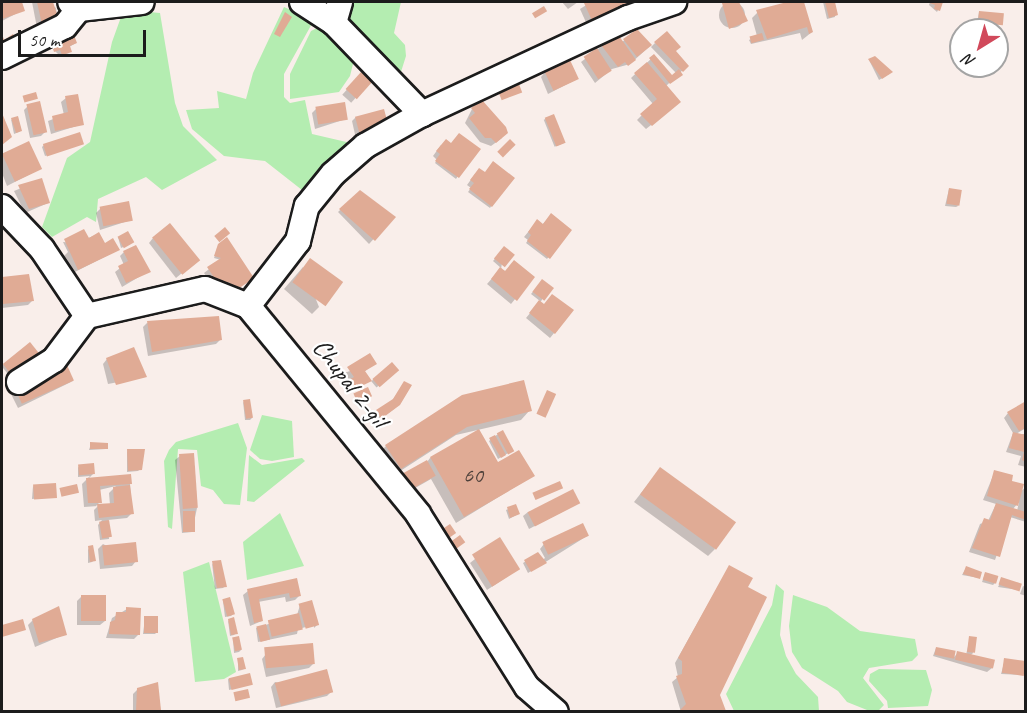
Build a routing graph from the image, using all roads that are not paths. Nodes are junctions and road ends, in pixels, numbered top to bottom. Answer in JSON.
{"nodes":[{"id":1,"x":142,"y":2,"type":"edge"},
{"id":2,"x":302,"y":2,"type":"edge"},
{"id":3,"x":674,"y":2,"type":"edge"},
{"id":4,"x":74,"y":5,"type":"edge"},
{"id":5,"x":337,"y":12,"type":"edge"},
{"id":6,"x":2,"y":57,"type":"edge"},
{"id":7,"x":422,"y":114,"type":"junction"},
{"id":8,"x":2,"y":207,"type":"edge"},
{"id":9,"x":248,"y":306,"type":"junction"},
{"id":10,"x":87,"y":316,"type":"junction"},
{"id":11,"x":19,"y":382,"type":"dead end"},
{"id":12,"x":556,"y":711,"type":"edge"}],
"edges":[{"from":1,"to":4,"type":"street"},
{"from":2,"to":5,"type":"street"},
{"from":3,"to":7,"type":"street"},
{"from":4,"to":6,"type":"street"},
{"from":5,"to":7,"type":"street"},
{"from":7,"to":9,"type":"street"},
{"from":8,"to":10,"type":"street"},
{"from":9,"to":10,"type":"street","name":"Chupal 2-gil"},
{"from":9,"to":12,"type":"street","name":"Chupal 2-gil"},
{"from":10,"to":11,"type":"street"}]}
